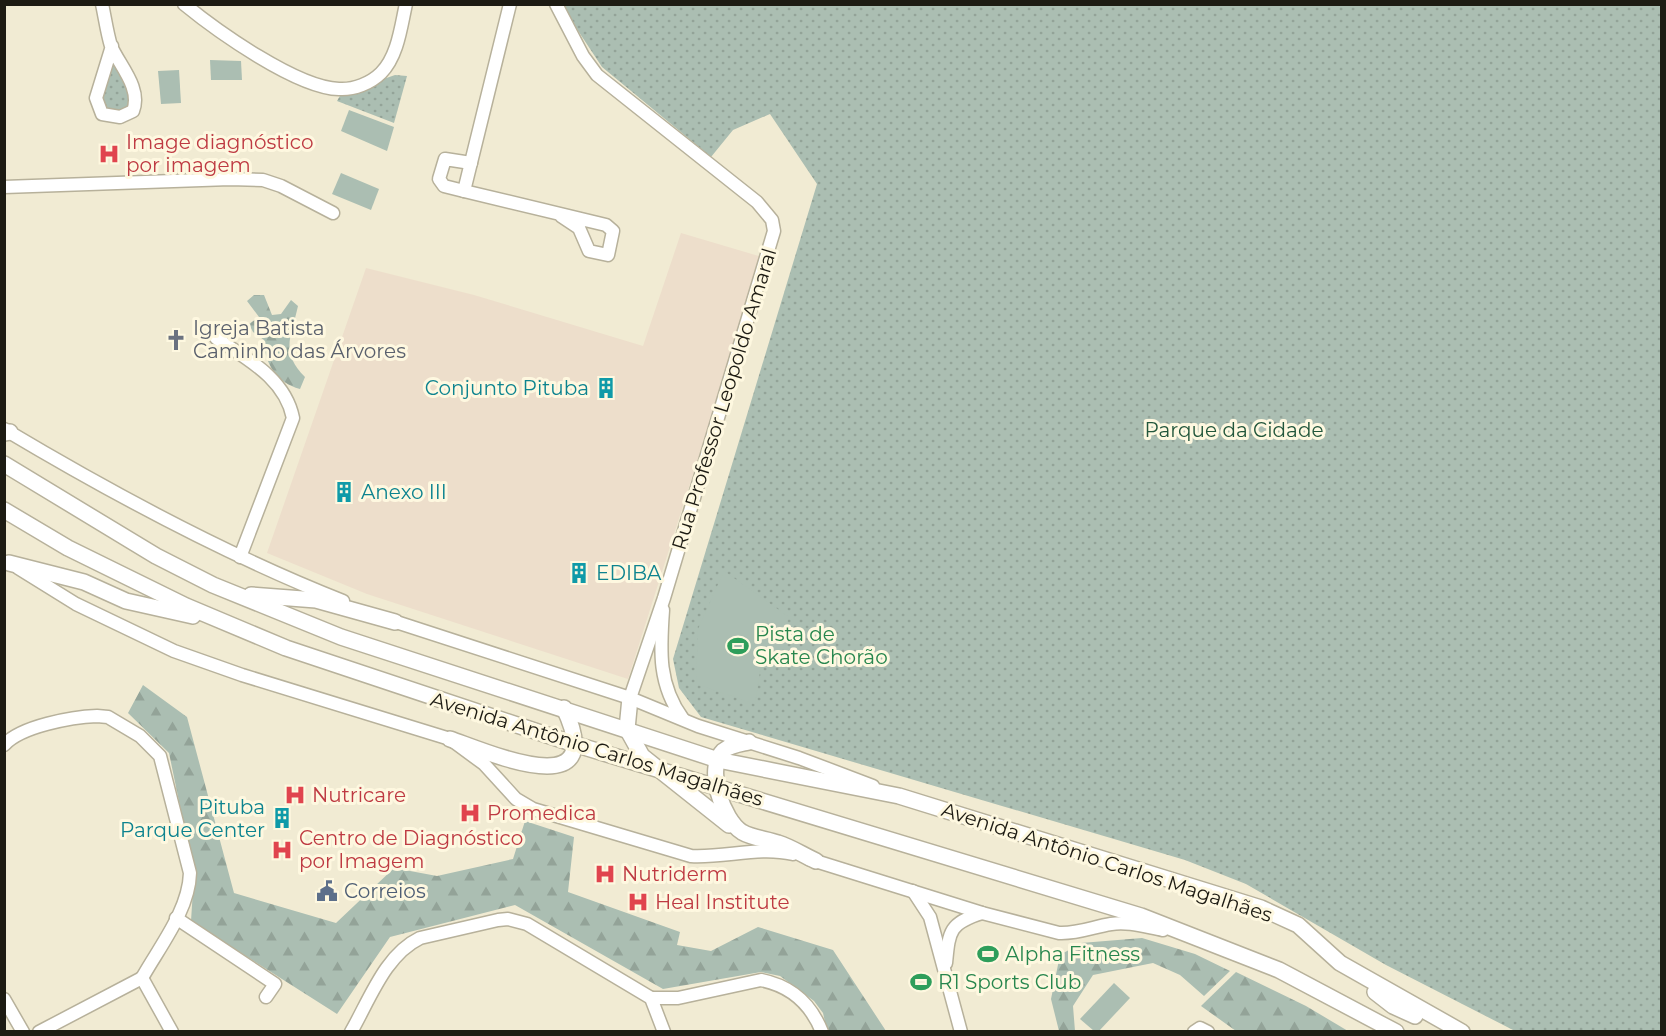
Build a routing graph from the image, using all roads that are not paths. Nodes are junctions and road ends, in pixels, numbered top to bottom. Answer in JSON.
{"nodes":[{"id":1,"x":102,"y":4,"type":"edge"},
{"id":2,"x":184,"y":4,"type":"edge"},
{"id":3,"x":406,"y":4,"type":"edge"},
{"id":4,"x":510,"y":4,"type":"edge"},
{"id":5,"x":556,"y":4,"type":"edge"},
{"id":6,"x":112,"y":46,"type":"junction"},
{"id":7,"x":471,"y":163,"type":"junction"},
{"id":8,"x":4,"y":187,"type":"edge"},
{"id":9,"x":464,"y":191,"type":"junction"},
{"id":10,"x":333,"y":213,"type":"dead end"},
{"id":11,"x":561,"y":216,"type":"dead end"},
{"id":12,"x":216,"y":338,"type":"dead end"},
{"id":13,"x":6,"y":431,"type":"edge"},
{"id":14,"x":4,"y":464,"type":"edge"},
{"id":15,"x":4,"y":510,"type":"edge"},
{"id":16,"x":240,"y":557,"type":"junction"},
{"id":17,"x":7,"y":561,"type":"edge"},
{"id":18,"x":213,"y":585,"type":"junction"},
{"id":19,"x":664,"y":598,"type":"junction"},
{"id":20,"x":394,"y":621,"type":"junction"},
{"id":21,"x":228,"y":624,"type":"junction"},
{"id":22,"x":630,"y":698,"type":"junction"},
{"id":23,"x":564,"y":708,"type":"junction"},
{"id":24,"x":684,"y":720,"type":"junction"},
{"id":25,"x":627,"y":729,"type":"junction"},
{"id":26,"x":450,"y":739,"type":"junction"},
{"id":27,"x":749,"y":742,"type":"junction"},
{"id":28,"x":574,"y":744,"type":"junction"},
{"id":29,"x":4,"y":745,"type":"edge"},
{"id":30,"x":718,"y":760,"type":"junction"},
{"id":31,"x":662,"y":771,"type":"junction"},
{"id":32,"x":717,"y":787,"type":"junction"},
{"id":33,"x":899,"y":796,"type":"junction"},
{"id":34,"x":742,"y":832,"type":"junction"},
{"id":35,"x":816,"y":861,"type":"junction"},
{"id":36,"x":913,"y":891,"type":"junction"},
{"id":37,"x":982,"y":913,"type":"junction"},
{"id":38,"x":176,"y":918,"type":"junction"},
{"id":39,"x":1208,"y":941,"type":"junction"},
{"id":40,"x":1340,"y":963,"type":"junction"},
{"id":41,"x":946,"y":971,"type":"junction"},
{"id":42,"x":142,"y":978,"type":"junction"},
{"id":43,"x":266,"y":997,"type":"dead end"},
{"id":44,"x":651,"y":998,"type":"junction"},
{"id":45,"x":678,"y":998,"type":"junction"},
{"id":46,"x":4,"y":999,"type":"edge"},
{"id":47,"x":661,"y":1018,"type":"junction"},
{"id":48,"x":356,"y":1030,"type":"edge"},
{"id":49,"x":23,"y":1032,"type":"edge"},
{"id":50,"x":39,"y":1032,"type":"edge"},
{"id":51,"x":172,"y":1032,"type":"edge"},
{"id":52,"x":664,"y":1032,"type":"edge"},
{"id":53,"x":822,"y":1032,"type":"edge"},
{"id":54,"x":961,"y":1032,"type":"edge"},
{"id":55,"x":1194,"y":1032,"type":"edge"},
{"id":56,"x":1208,"y":1032,"type":"edge"},
{"id":57,"x":1396,"y":1032,"type":"edge"},
{"id":58,"x":1446,"y":1032,"type":"edge"},
{"id":59,"x":1462,"y":1032,"type":"edge"}],
"edges":[{"from":1,"to":6,"type":"street"},
{"from":2,"to":3,"type":"street"},
{"from":4,"to":7,"type":"street"},
{"from":5,"to":19,"type":"street","name":"Rua Professor Leopoldo Amaral"},
{"from":6,"to":6,"type":"street"},
{"from":7,"to":9,"type":"street"},
{"from":7,"to":9,"type":"street"},
{"from":8,"to":10,"type":"street"},
{"from":9,"to":11,"type":"street"},
{"from":12,"to":16,"type":"street"},
{"from":13,"to":16,"type":"street","name":"Avenida Antônio Carlos Magalhães"},
{"from":14,"to":18,"type":"main road","name":"Avenida Antônio Carlos Magalhães"},
{"from":15,"to":21,"type":"main road","name":"Avenida Antônio Carlos Magalhães"},
{"from":16,"to":20,"type":"street","name":"Avenida Antônio Carlos Magalhães"},
{"from":17,"to":21,"type":"main road"},
{"from":17,"to":26,"type":"street","name":"Avenida Antônio Carlos Magalhães"},
{"from":18,"to":20,"type":"main road"},
{"from":18,"to":23,"type":"main road","name":"Avenida Antônio Carlos Magalhães"},
{"from":19,"to":22,"type":"street","name":"Rua Professor Leopoldo Amaral"},
{"from":19,"to":24,"type":"street","name":"Rua Professor Leopoldo Amaral"},
{"from":20,"to":22,"type":"street","name":"Avenida Antônio Carlos Magalhães"},
{"from":21,"to":28,"type":"main road","name":"Avenida Antônio Carlos Magalhães"},
{"from":22,"to":24,"type":"street","name":"Avenida Antônio Carlos Magalhães"},
{"from":22,"to":25,"type":"main road"},
{"from":23,"to":25,"type":"main road","name":"Avenida Antônio Carlos Magalhães"},
{"from":23,"to":28,"type":"main road"},
{"from":24,"to":27,"type":"street","name":"Avenida Antônio Carlos Magalhães"},
{"from":25,"to":30,"type":"main road","name":"Avenida Antônio Carlos Magalhães"},
{"from":25,"to":31,"type":"main road"},
{"from":26,"to":28,"type":"main road"},
{"from":26,"to":35,"type":"street","name":"Avenida Antônio Carlos Magalhães"},
{"from":27,"to":30,"type":"main road"},
{"from":27,"to":33,"type":"street","name":"Avenida Antônio Carlos Magalhães"},
{"from":28,"to":31,"type":"main road","name":"Avenida Antônio Carlos Magalhães"},
{"from":29,"to":38,"type":"street"},
{"from":30,"to":32,"type":"main road"},
{"from":30,"to":33,"type":"main road","name":"Avenida Antônio Carlos Magalhães"},
{"from":31,"to":32,"type":"main road","name":"Avenida Antônio Carlos Magalhães"},
{"from":31,"to":34,"type":"main road"},
{"from":32,"to":34,"type":"main road"},
{"from":32,"to":39,"type":"main road","name":"Avenida Antônio Carlos Magalhães"},
{"from":33,"to":40,"type":"main road","name":"Avenida Antônio Carlos Magalhães"},
{"from":34,"to":35,"type":"main road"},
{"from":35,"to":36,"type":"street","name":"Avenida Antônio Carlos Magalhães"},
{"from":36,"to":37,"type":"street","name":"Avenida Antônio Carlos Magalhães"},
{"from":36,"to":41,"type":"street"},
{"from":37,"to":39,"type":"street","name":"Avenida Antônio Carlos Magalhães"},
{"from":37,"to":41,"type":"street"},
{"from":38,"to":42,"type":"street"},
{"from":38,"to":43,"type":"street"},
{"from":39,"to":57,"type":"main road","name":"Avenida Antônio Carlos Magalhães"},
{"from":40,"to":58,"type":"main road"},
{"from":40,"to":59,"type":"main road","name":"Avenida Antônio Carlos Magalhães"},
{"from":41,"to":54,"type":"street"},
{"from":42,"to":50,"type":"street"},
{"from":42,"to":51,"type":"street"},
{"from":44,"to":45,"type":"street"},
{"from":44,"to":47,"type":"street"},
{"from":44,"to":48,"type":"street"},
{"from":45,"to":47,"type":"street"},
{"from":45,"to":53,"type":"street"},
{"from":46,"to":49,"type":"street"},
{"from":47,"to":52,"type":"street"},
{"from":55,"to":56,"type":"street"}]}
